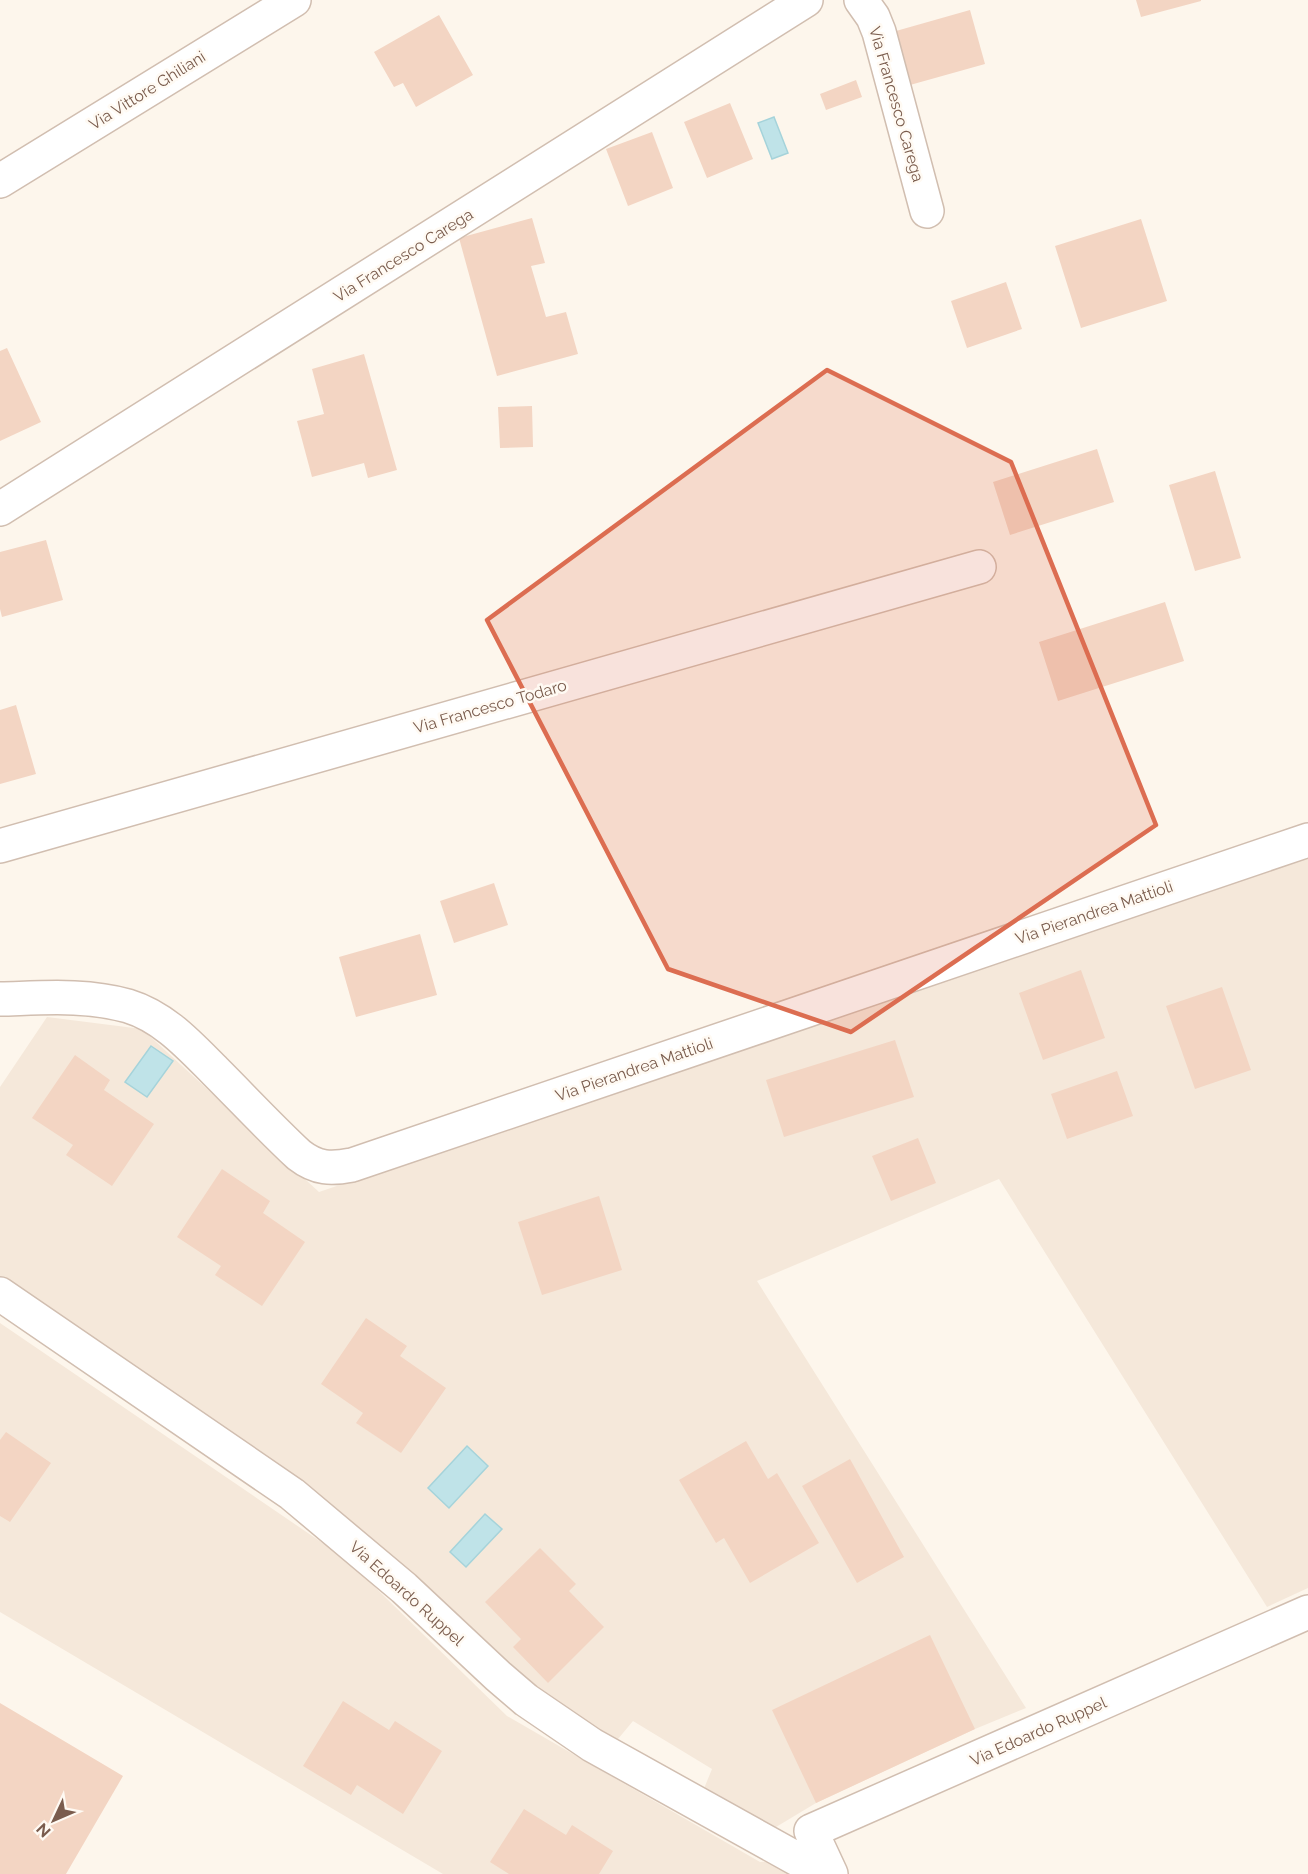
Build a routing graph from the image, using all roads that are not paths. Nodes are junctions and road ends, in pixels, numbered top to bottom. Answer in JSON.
{"nodes":[{"id":1,"x":294,"y":0,"type":"edge"},
{"id":2,"x":806,"y":0,"type":"edge"},
{"id":3,"x":861,"y":0,"type":"edge"},
{"id":4,"x":0,"y":181,"type":"edge"},
{"id":5,"x":927,"y":211,"type":"dead end"},
{"id":6,"x":0,"y":509,"type":"edge"},
{"id":7,"x":979,"y":567,"type":"dead end"},
{"id":8,"x":1308,"y":840,"type":"edge"},
{"id":9,"x":0,"y":846,"type":"edge"},
{"id":10,"x":0,"y":999,"type":"edge"},
{"id":11,"x":0,"y":1294,"type":"edge"},
{"id":12,"x":1308,"y":1612,"type":"edge"},
{"id":13,"x":824,"y":1874,"type":"edge"},
{"id":14,"x":831,"y":1874,"type":"edge"}],
"edges":[{"from":1,"to":4,"type":"street","name":"Via Vittore Ghiliani"},
{"from":2,"to":6,"type":"street","name":"Via Francesco Carega"},
{"from":3,"to":5,"type":"street","name":"Via Francesco Carega"},
{"from":7,"to":9,"type":"street","name":"Via Francesco Todaro"},
{"from":8,"to":10,"type":"street","name":"Via Pierandrea Mattioli"},
{"from":11,"to":13,"type":"street","name":"Via Edoardo Ruppel"},
{"from":12,"to":14,"type":"street","name":"Via Edoardo Ruppel"}]}
